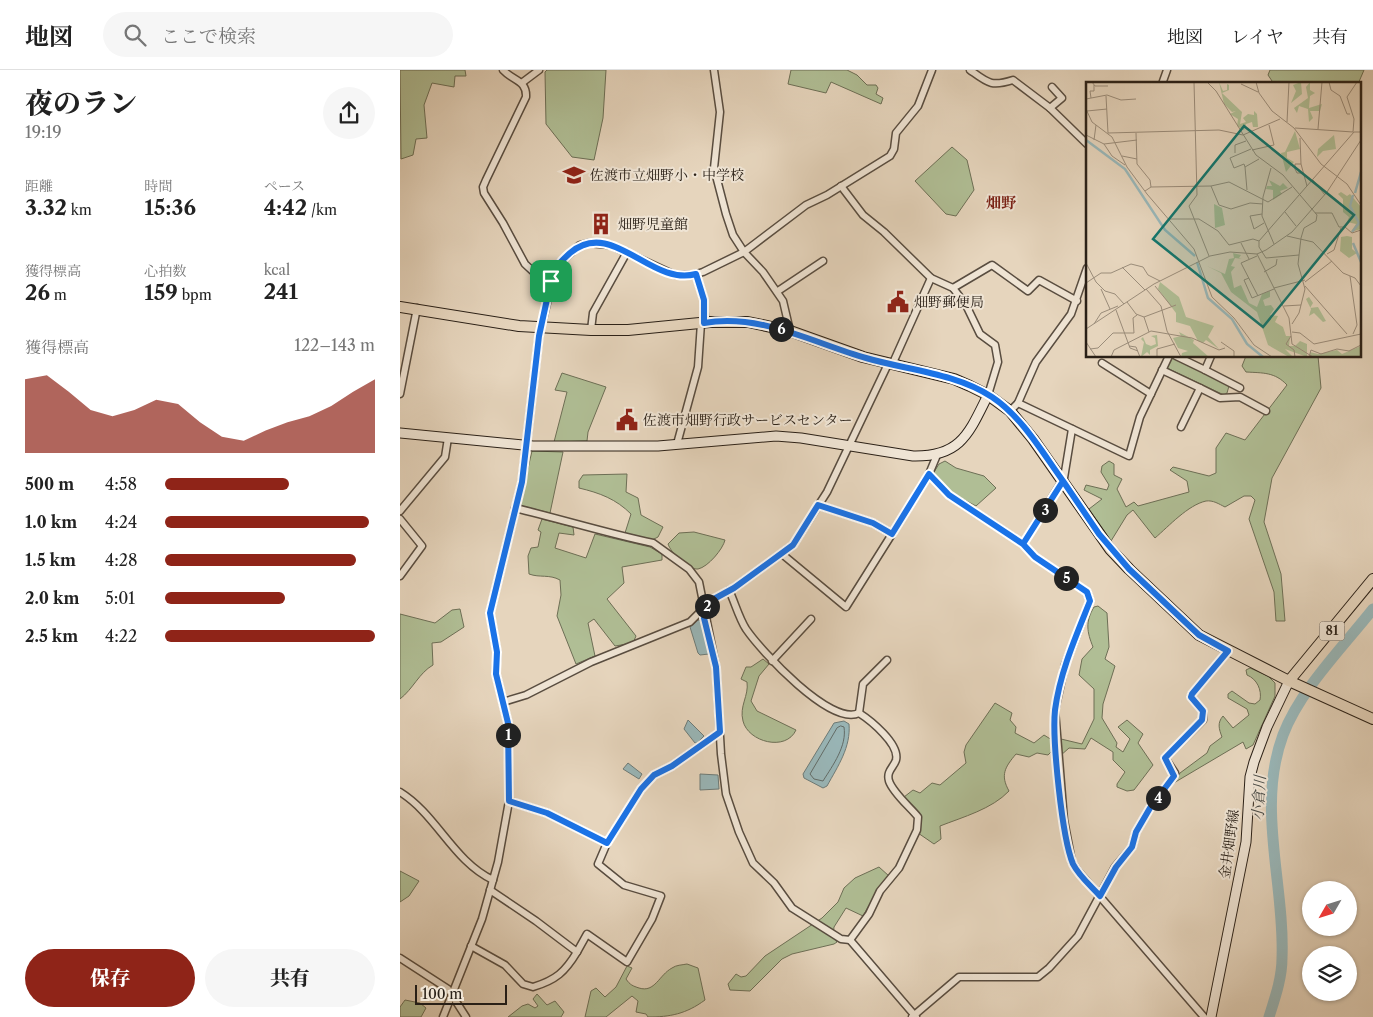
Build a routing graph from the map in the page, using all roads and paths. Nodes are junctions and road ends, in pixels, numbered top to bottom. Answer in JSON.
{"nodes":[{"id":1,"x":503,"y":70,"type":"edge"},
{"id":2,"x":539,"y":70,"type":"edge"},
{"id":3,"x":714,"y":70,"type":"edge"},
{"id":4,"x":932,"y":70,"type":"edge"},
{"id":5,"x":970,"y":70,"type":"edge"},
{"id":6,"x":1167,"y":70,"type":"edge"},
{"id":7,"x":523,"y":82,"type":"junction"},
{"id":8,"x":1163,"y":82,"type":"edge"},
{"id":9,"x":1052,"y":87,"type":"dead end"},
{"id":10,"x":1050,"y":108,"type":"junction"},
{"id":11,"x":1086,"y":143,"type":"edge"},
{"id":12,"x":841,"y":186,"type":"junction"},
{"id":13,"x":627,"y":252,"type":"junction"},
{"id":14,"x":744,"y":252,"type":"junction"},
{"id":15,"x":823,"y":261,"type":"dead end"},
{"id":16,"x":1086,"y":271,"type":"edge"},
{"id":17,"x":696,"y":274,"type":"junction"},
{"id":18,"x":931,"y":278,"type":"junction"},
{"id":19,"x":551,"y":281,"type":"junction"},
{"id":20,"x":953,"y":288,"type":"junction"},
{"id":21,"x":778,"y":291,"type":"junction"},
{"id":22,"x":1077,"y":301,"type":"junction"},
{"id":23,"x":400,"y":307,"type":"edge"},
{"id":24,"x":417,"y":308,"type":"junction"},
{"id":25,"x":703,"y":323,"type":"junction"},
{"id":26,"x":541,"y":327,"type":"junction"},
{"id":27,"x":591,"y":330,"type":"junction"},
{"id":28,"x":790,"y":331,"type":"junction"},
{"id":29,"x":1168,"y":358,"type":"edge"},
{"id":30,"x":1180,"y":358,"type":"edge"},
{"id":31,"x":1210,"y":358,"type":"edge"},
{"id":32,"x":1102,"y":363,"type":"dead end"},
{"id":33,"x":890,"y":364,"type":"junction"},
{"id":34,"x":1162,"y":370,"type":"junction"},
{"id":35,"x":1205,"y":370,"type":"junction"},
{"id":36,"x":1200,"y":388,"type":"junction"},
{"id":37,"x":1240,"y":388,"type":"dead end"},
{"id":38,"x":400,"y":394,"type":"edge"},
{"id":39,"x":988,"y":394,"type":"junction"},
{"id":40,"x":1151,"y":394,"type":"junction"},
{"id":41,"x":1018,"y":403,"type":"junction"},
{"id":42,"x":1266,"y":411,"type":"dead end"},
{"id":43,"x":1010,"y":412,"type":"junction"},
{"id":44,"x":1181,"y":427,"type":"dead end"},
{"id":45,"x":1072,"y":429,"type":"junction"},
{"id":46,"x":400,"y":433,"type":"edge"},
{"id":47,"x":448,"y":438,"type":"junction"},
{"id":48,"x":677,"y":444,"type":"junction"},
{"id":49,"x":526,"y":446,"type":"junction"},
{"id":50,"x":849,"y":446,"type":"junction"},
{"id":51,"x":937,"y":455,"type":"junction"},
{"id":52,"x":929,"y":474,"type":"junction"},
{"id":53,"x":1063,"y":481,"type":"junction"},
{"id":54,"x":818,"y":505,"type":"junction"},
{"id":55,"x":515,"y":508,"type":"junction"},
{"id":56,"x":400,"y":511,"type":"edge"},
{"id":57,"x":400,"y":520,"type":"edge"},
{"id":58,"x":892,"y":534,"type":"junction"},
{"id":59,"x":1023,"y":544,"type":"junction"},
{"id":60,"x":782,"y":554,"type":"junction"},
{"id":61,"x":401,"y":573,"type":"edge"},
{"id":62,"x":1373,"y":579,"type":"edge"},
{"id":63,"x":729,"y":590,"type":"junction"},
{"id":64,"x":705,"y":608,"type":"junction"},
{"id":65,"x":812,"y":618,"type":"dead end"},
{"id":66,"x":1228,"y":651,"type":"junction"},
{"id":67,"x":887,"y":660,"type":"dead end"},
{"id":68,"x":772,"y":661,"type":"junction"},
{"id":69,"x":1292,"y":683,"type":"junction"},
{"id":70,"x":503,"y":702,"type":"junction"},
{"id":71,"x":859,"y":713,"type":"junction"},
{"id":72,"x":1373,"y":719,"type":"edge"},
{"id":73,"x":720,"y":732,"type":"junction"},
{"id":74,"x":400,"y":792,"type":"edge"},
{"id":75,"x":509,"y":801,"type":"junction"},
{"id":76,"x":607,"y":843,"type":"junction"},
{"id":77,"x":492,"y":880,"type":"junction"},
{"id":78,"x":490,"y":890,"type":"junction"},
{"id":79,"x":1100,"y":896,"type":"junction"},
{"id":80,"x":850,"y":940,"type":"junction"},
{"id":81,"x":471,"y":946,"type":"junction"},
{"id":82,"x":577,"y":952,"type":"junction"},
{"id":83,"x":400,"y":958,"type":"edge"},
{"id":84,"x":451,"y":994,"type":"junction"},
{"id":85,"x":914,"y":1016,"type":"edge"},
{"id":86,"x":443,"y":1017,"type":"edge"},
{"id":87,"x":466,"y":1017,"type":"edge"},
{"id":88,"x":1204,"y":1017,"type":"edge"},
{"id":89,"x":1211,"y":1017,"type":"edge"}],
"edges":[{"from":1,"to":7,"type":"street"},
{"from":2,"to":7,"type":"street"},
{"from":3,"to":14,"type":"street"},
{"from":4,"to":12,"type":"street"},
{"from":5,"to":10,"type":"street"},
{"from":6,"to":8,"type":"street"},
{"from":7,"to":19,"type":"street"},
{"from":9,"to":10,"type":"street"},
{"from":10,"to":11,"type":"street"},
{"from":12,"to":14,"type":"street"},
{"from":12,"to":18,"type":"street"},
{"from":13,"to":17,"type":"street"},
{"from":13,"to":19,"type":"street"},
{"from":13,"to":27,"type":"street"},
{"from":14,"to":17,"type":"street"},
{"from":14,"to":21,"type":"street"},
{"from":15,"to":21,"type":"street"},
{"from":16,"to":22,"type":"street"},
{"from":17,"to":25,"type":"street"},
{"from":18,"to":20,"type":"street"},
{"from":18,"to":33,"type":"street"},
{"from":19,"to":26,"type":"street"},
{"from":20,"to":22,"type":"street"},
{"from":20,"to":39,"type":"street"},
{"from":21,"to":28,"type":"street"},
{"from":22,"to":41,"type":"street"},
{"from":23,"to":24,"type":"main road"},
{"from":24,"to":26,"type":"main road"},
{"from":24,"to":38,"type":"street"},
{"from":25,"to":27,"type":"main road"},
{"from":25,"to":28,"type":"main road"},
{"from":25,"to":48,"type":"street"},
{"from":26,"to":27,"type":"main road"},
{"from":26,"to":49,"type":"street"},
{"from":28,"to":33,"type":"main road"},
{"from":29,"to":34,"type":"street"},
{"from":30,"to":35,"type":"street"},
{"from":31,"to":35,"type":"street"},
{"from":32,"to":40,"type":"street"},
{"from":33,"to":39,"type":"main road"},
{"from":33,"to":50,"type":"street"},
{"from":34,"to":36,"type":"street"},
{"from":34,"to":40,"type":"street"},
{"from":35,"to":37,"type":"street"},
{"from":36,"to":42,"type":"street"},
{"from":36,"to":44,"type":"street"},
{"from":39,"to":43,"type":"main road"},
{"from":39,"to":51,"type":"street"},
{"from":40,"to":45,"type":"street"},
{"from":41,"to":43,"type":"street"},
{"from":41,"to":45,"type":"street"},
{"from":43,"to":53,"type":"main road"},
{"from":45,"to":53,"type":"street"},
{"from":46,"to":47,"type":"street"},
{"from":47,"to":49,"type":"street"},
{"from":47,"to":56,"type":"street"},
{"from":48,"to":49,"type":"street"},
{"from":48,"to":50,"type":"street"},
{"from":49,"to":55,"type":"street"},
{"from":50,"to":51,"type":"street"},
{"from":50,"to":54,"type":"street"},
{"from":51,"to":52,"type":"street"},
{"from":52,"to":58,"type":"street"},
{"from":52,"to":59,"type":"street"},
{"from":53,"to":59,"type":"street"},
{"from":53,"to":66,"type":"main road"},
{"from":54,"to":58,"type":"street"},
{"from":54,"to":60,"type":"street"},
{"from":55,"to":64,"type":"street"},
{"from":55,"to":70,"type":"street"},
{"from":57,"to":61,"type":"street"},
{"from":58,"to":60,"type":"street"},
{"from":59,"to":79,"type":"street"},
{"from":60,"to":63,"type":"street"},
{"from":62,"to":69,"type":"main road","number":"81"},
{"from":63,"to":64,"type":"street"},
{"from":63,"to":68,"type":"street"},
{"from":64,"to":70,"type":"street"},
{"from":64,"to":73,"type":"street"},
{"from":65,"to":68,"type":"street"},
{"from":66,"to":69,"type":"main road"},
{"from":66,"to":79,"type":"street"},
{"from":67,"to":71,"type":"street"},
{"from":68,"to":71,"type":"street"},
{"from":69,"to":72,"type":"main road"},
{"from":69,"to":89,"type":"street","name":"金井畑野線"},
{"from":70,"to":75,"type":"street"},
{"from":71,"to":80,"type":"street"},
{"from":73,"to":76,"type":"street"},
{"from":73,"to":80,"type":"street"},
{"from":74,"to":77,"type":"street"},
{"from":75,"to":76,"type":"street"},
{"from":75,"to":77,"type":"street"},
{"from":76,"to":82,"type":"street"},
{"from":77,"to":78,"type":"street"},
{"from":78,"to":81,"type":"street"},
{"from":78,"to":82,"type":"street"},
{"from":79,"to":85,"type":"street"},
{"from":79,"to":88,"type":"street"},
{"from":80,"to":85,"type":"street"},
{"from":81,"to":82,"type":"street"},
{"from":81,"to":84,"type":"street"},
{"from":83,"to":84,"type":"street"},
{"from":84,"to":86,"type":"street"},
{"from":84,"to":87,"type":"street"}]}
